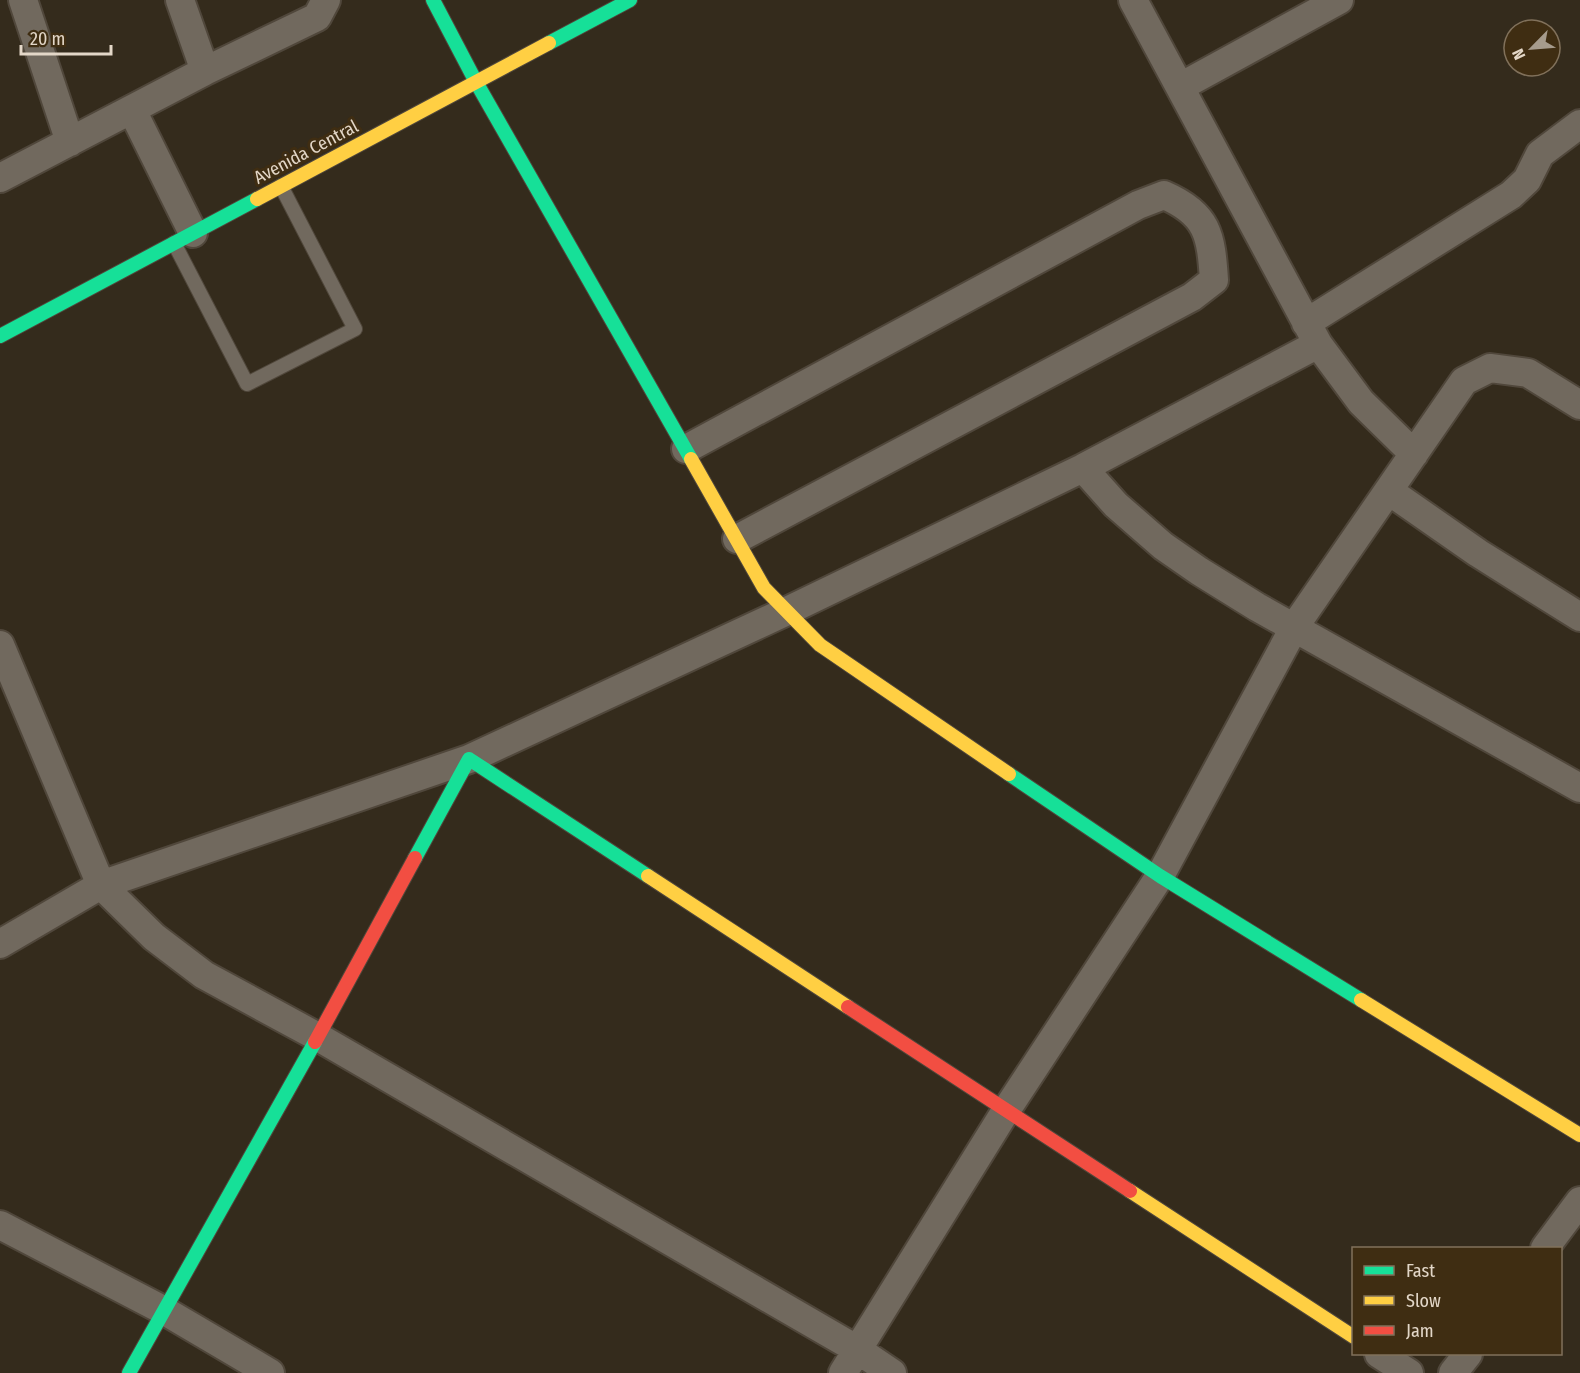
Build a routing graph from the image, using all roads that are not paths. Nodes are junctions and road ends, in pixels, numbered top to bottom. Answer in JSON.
{"nodes":[{"id":1,"x":23,"y":0,"type":"edge"},
{"id":2,"x":180,"y":0,"type":"edge"},
{"id":3,"x":326,"y":0,"type":"edge"},
{"id":4,"x":433,"y":0,"type":"edge"},
{"id":5,"x":630,"y":0,"type":"edge"},
{"id":6,"x":1133,"y":0,"type":"edge"},
{"id":7,"x":1339,"y":0,"type":"edge"},
{"id":8,"x":205,"y":71,"type":"junction"},
{"id":9,"x":476,"y":82,"type":"junction"},
{"id":10,"x":1180,"y":87,"type":"junction"},
{"id":11,"x":140,"y":106,"type":"junction"},
{"id":12,"x":1580,"y":124,"type":"edge"},
{"id":13,"x":70,"y":142,"type":"junction"},
{"id":14,"x":0,"y":178,"type":"edge"},
{"id":15,"x":281,"y":186,"type":"junction"},
{"id":16,"x":192,"y":234,"type":"junction"},
{"id":17,"x":1312,"y":333,"type":"junction"},
{"id":18,"x":0,"y":336,"type":"edge"},
{"id":19,"x":1580,"y":405,"type":"edge"},
{"id":20,"x":686,"y":450,"type":"junction"},
{"id":21,"x":1414,"y":454,"type":"junction"},
{"id":22,"x":1083,"y":468,"type":"junction"},
{"id":23,"x":1389,"y":491,"type":"junction"},
{"id":24,"x":737,"y":539,"type":"junction"},
{"id":25,"x":785,"y":612,"type":"junction"},
{"id":26,"x":1580,"y":617,"type":"edge"},
{"id":27,"x":1295,"y":626,"type":"junction"},
{"id":28,"x":0,"y":645,"type":"edge"},
{"id":29,"x":469,"y":759,"type":"junction"},
{"id":30,"x":1580,"y":788,"type":"edge"},
{"id":31,"x":1160,"y":876,"type":"junction"},
{"id":32,"x":101,"y":885,"type":"junction"},
{"id":33,"x":0,"y":944,"type":"edge"},
{"id":34,"x":318,"y":1036,"type":"junction"},
{"id":35,"x":1007,"y":1109,"type":"junction"},
{"id":36,"x":1580,"y":1135,"type":"edge"},
{"id":37,"x":1580,"y":1201,"type":"edge"},
{"id":38,"x":0,"y":1226,"type":"edge"},
{"id":39,"x":1546,"y":1247,"type":"edge"},
{"id":40,"x":163,"y":1310,"type":"junction"},
{"id":41,"x":1352,"y":1336,"type":"edge"},
{"id":42,"x":1382,"y":1355,"type":"edge"},
{"id":43,"x":1466,"y":1355,"type":"edge"},
{"id":44,"x":850,"y":1362,"type":"edge"},
{"id":45,"x":129,"y":1373,"type":"edge"},
{"id":46,"x":270,"y":1373,"type":"edge"},
{"id":47,"x":892,"y":1373,"type":"edge"},
{"id":48,"x":1409,"y":1373,"type":"edge"},
{"id":49,"x":1453,"y":1373,"type":"edge"}],
"edges":[{"from":1,"to":13,"type":"street"},
{"from":2,"to":8,"type":"street"},
{"from":3,"to":8,"type":"street"},
{"from":4,"to":9,"type":"street"},
{"from":5,"to":9,"type":"street","name":"Avenida Central"},
{"from":6,"to":10,"type":"street"},
{"from":7,"to":10,"type":"street"},
{"from":8,"to":11,"type":"street"},
{"from":9,"to":15,"type":"street","name":"Avenida Central"},
{"from":9,"to":20,"type":"street"},
{"from":10,"to":17,"type":"street"},
{"from":11,"to":13,"type":"street"},
{"from":11,"to":16,"type":"street"},
{"from":12,"to":17,"type":"street"},
{"from":13,"to":14,"type":"street"},
{"from":15,"to":16,"type":"street","name":"Avenida Central"},
{"from":15,"to":16,"type":"lane"},
{"from":16,"to":18,"type":"street","name":"Avenida Central"},
{"from":17,"to":21,"type":"street"},
{"from":17,"to":22,"type":"street"},
{"from":19,"to":21,"type":"street"},
{"from":20,"to":24,"type":"street"},
{"from":20,"to":24,"type":"street"},
{"from":21,"to":23,"type":"street"},
{"from":22,"to":25,"type":"street"},
{"from":22,"to":27,"type":"street"},
{"from":23,"to":26,"type":"street"},
{"from":23,"to":27,"type":"street"},
{"from":24,"to":25,"type":"street"},
{"from":25,"to":29,"type":"street"},
{"from":25,"to":31,"type":"street"},
{"from":27,"to":30,"type":"street"},
{"from":27,"to":31,"type":"street"},
{"from":28,"to":32,"type":"street"},
{"from":29,"to":32,"type":"street"},
{"from":29,"to":34,"type":"street"},
{"from":29,"to":35,"type":"street"},
{"from":31,"to":35,"type":"street"},
{"from":31,"to":36,"type":"street"},
{"from":32,"to":33,"type":"street"},
{"from":32,"to":34,"type":"street"},
{"from":34,"to":40,"type":"street"},
{"from":34,"to":44,"type":"street"},
{"from":35,"to":41,"type":"street"},
{"from":35,"to":44,"type":"street"},
{"from":37,"to":39,"type":"street"},
{"from":38,"to":40,"type":"street"},
{"from":40,"to":45,"type":"street"},
{"from":40,"to":46,"type":"street"},
{"from":42,"to":48,"type":"street"},
{"from":43,"to":49,"type":"street"},
{"from":44,"to":47,"type":"street"}]}
